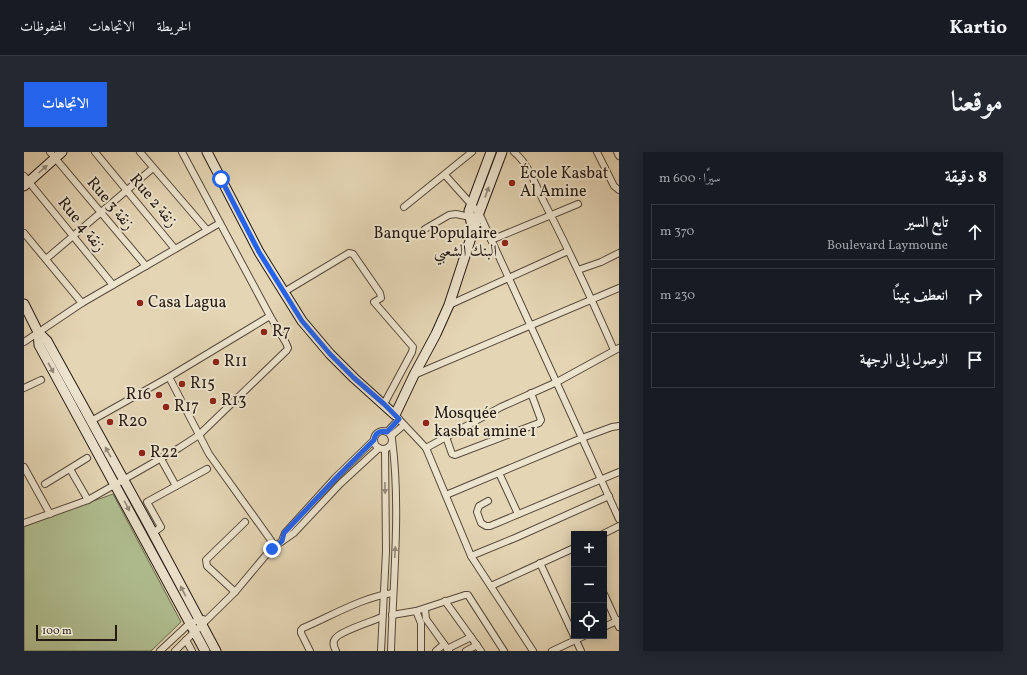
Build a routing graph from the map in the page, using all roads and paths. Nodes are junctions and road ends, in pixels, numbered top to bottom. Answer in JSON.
{"nodes":[{"id":1,"x":62,"y":152,"type":"edge"},
{"id":2,"x":95,"y":152,"type":"edge"},
{"id":3,"x":140,"y":152,"type":"edge"},
{"id":4,"x":182,"y":152,"type":"edge"},
{"id":5,"x":207,"y":152,"type":"edge"},
{"id":6,"x":472,"y":152,"type":"edge"},
{"id":7,"x":514,"y":152,"type":"edge"},
{"id":8,"x":596,"y":152,"type":"edge"},
{"id":9,"x":617,"y":152,"type":"edge"},
{"id":10,"x":488,"y":153,"type":"edge"},
{"id":11,"x":52,"y":155,"type":"edge"},
{"id":12,"x":500,"y":156,"type":"edge"},
{"id":13,"x":619,"y":156,"type":"edge"},
{"id":14,"x":153,"y":168,"type":"junction"},
{"id":15,"x":445,"y":175,"type":"junction"},
{"id":16,"x":25,"y":181,"type":"edge"},
{"id":17,"x":619,"y":190,"type":"edge"},
{"id":18,"x":127,"y":191,"type":"junction"},
{"id":19,"x":471,"y":204,"type":"junction"},
{"id":20,"x":578,"y":204,"type":"dead end"},
{"id":21,"x":404,"y":207,"type":"dead end"},
{"id":22,"x":100,"y":213,"type":"junction"},
{"id":23,"x":479,"y":213,"type":"junction"},
{"id":24,"x":551,"y":215,"type":"junction"},
{"id":25,"x":470,"y":217,"type":"junction"},
{"id":26,"x":220,"y":223,"type":"junction"},
{"id":27,"x":474,"y":229,"type":"junction"},
{"id":28,"x":207,"y":230,"type":"junction"},
{"id":29,"x":425,"y":230,"type":"dead end"},
{"id":30,"x":24,"y":233,"type":"edge"},
{"id":31,"x":72,"y":236,"type":"junction"},
{"id":32,"x":491,"y":240,"type":"junction"},
{"id":33,"x":175,"y":249,"type":"junction"},
{"id":34,"x":568,"y":251,"type":"junction"},
{"id":35,"x":619,"y":253,"type":"edge"},
{"id":36,"x":46,"y":259,"type":"junction"},
{"id":37,"x":146,"y":266,"type":"junction"},
{"id":38,"x":578,"y":270,"type":"junction"},
{"id":39,"x":509,"y":279,"type":"junction"},
{"id":40,"x":113,"y":285,"type":"junction"},
{"id":41,"x":619,"y":288,"type":"edge"},
{"id":42,"x":284,"y":292,"type":"junction"},
{"id":43,"x":592,"y":299,"type":"junction"},
{"id":44,"x":82,"y":303,"type":"junction"},
{"id":45,"x":449,"y":305,"type":"junction"},
{"id":46,"x":25,"y":307,"type":"edge"},
{"id":47,"x":270,"y":316,"type":"junction"},
{"id":48,"x":530,"y":325,"type":"junction"},
{"id":49,"x":38,"y":332,"type":"junction"},
{"id":50,"x":24,"y":342,"type":"edge"},
{"id":51,"x":616,"y":349,"type":"edge"},
{"id":52,"x":414,"y":375,"type":"junction"},
{"id":53,"x":169,"y":377,"type":"junction"},
{"id":54,"x":41,"y":380,"type":"dead end"},
{"id":55,"x":557,"y":382,"type":"junction"},
{"id":56,"x":24,"y":388,"type":"edge"},
{"id":57,"x":531,"y":393,"type":"junction"},
{"id":58,"x":384,"y":404,"type":"junction"},
{"id":59,"x":397,"y":417,"type":"junction"},
{"id":60,"x":91,"y":421,"type":"junction"},
{"id":61,"x":404,"y":425,"type":"junction"},
{"id":62,"x":619,"y":426,"type":"edge"},
{"id":63,"x":199,"y":435,"type":"junction"},
{"id":64,"x":390,"y":436,"type":"junction"},
{"id":65,"x":446,"y":437,"type":"junction"},
{"id":66,"x":582,"y":438,"type":"junction"},
{"id":67,"x":374,"y":440,"type":"junction"},
{"id":68,"x":382,"y":448,"type":"junction"},
{"id":69,"x":426,"y":448,"type":"junction"},
{"id":70,"x":88,"y":458,"type":"dead end"},
{"id":71,"x":161,"y":459,"type":"junction"},
{"id":72,"x":24,"y":467,"type":"edge"},
{"id":73,"x":70,"y":469,"type":"junction"},
{"id":74,"x":207,"y":469,"type":"dead end"},
{"id":75,"x":619,"y":472,"type":"edge"},
{"id":76,"x":499,"y":473,"type":"junction"},
{"id":77,"x":601,"y":479,"type":"junction"},
{"id":78,"x":120,"y":483,"type":"junction"},
{"id":79,"x":45,"y":484,"type":"dead end"},
{"id":80,"x":176,"y":486,"type":"junction"},
{"id":81,"x":446,"y":495,"type":"junction"},
{"id":82,"x":609,"y":496,"type":"junction"},
{"id":83,"x":88,"y":500,"type":"junction"},
{"id":84,"x":488,"y":501,"type":"dead end"},
{"id":85,"x":147,"y":502,"type":"junction"},
{"id":86,"x":138,"y":506,"type":"junction"},
{"id":87,"x":50,"y":514,"type":"junction"},
{"id":88,"x":518,"y":514,"type":"junction"},
{"id":89,"x":619,"y":519,"type":"edge"},
{"id":90,"x":245,"y":522,"type":"dead end"},
{"id":91,"x":24,"y":523,"type":"edge"},
{"id":92,"x":619,"y":526,"type":"edge"},
{"id":93,"x":607,"y":532,"type":"edge"},
{"id":94,"x":153,"y":533,"type":"junction"},
{"id":95,"x":282,"y":541,"type":"junction"},
{"id":96,"x":275,"y":546,"type":"junction"},
{"id":97,"x":571,"y":549,"type":"edge"},
{"id":98,"x":471,"y":556,"type":"junction"},
{"id":99,"x":540,"y":563,"type":"junction"},
{"id":100,"x":491,"y":586,"type":"junction"},
{"id":101,"x":235,"y":592,"type":"junction"},
{"id":102,"x":393,"y":593,"type":"junction"},
{"id":103,"x":383,"y":594,"type":"junction"},
{"id":104,"x":607,"y":600,"type":"edge"},
{"id":105,"x":445,"y":601,"type":"junction"},
{"id":106,"x":425,"y":609,"type":"junction"},
{"id":107,"x":416,"y":611,"type":"junction"},
{"id":108,"x":392,"y":615,"type":"junction"},
{"id":109,"x":382,"y":617,"type":"junction"},
{"id":110,"x":618,"y":623,"type":"edge"},
{"id":111,"x":196,"y":625,"type":"junction"},
{"id":112,"x":607,"y":626,"type":"edge"},
{"id":113,"x":471,"y":637,"type":"junction"},
{"id":114,"x":186,"y":640,"type":"junction"},
{"id":115,"x":576,"y":640,"type":"junction"},
{"id":116,"x":477,"y":645,"type":"junction"},
{"id":117,"x":447,"y":648,"type":"edge"},
{"id":118,"x":160,"y":651,"type":"edge"},
{"id":119,"x":175,"y":651,"type":"edge"},
{"id":120,"x":192,"y":651,"type":"edge"},
{"id":121,"x":205,"y":651,"type":"edge"},
{"id":122,"x":216,"y":651,"type":"edge"},
{"id":123,"x":310,"y":651,"type":"edge"},
{"id":124,"x":336,"y":651,"type":"edge"},
{"id":125,"x":381,"y":651,"type":"edge"},
{"id":126,"x":390,"y":651,"type":"edge"},
{"id":127,"x":421,"y":651,"type":"edge"},
{"id":128,"x":436,"y":651,"type":"edge"},
{"id":129,"x":466,"y":651,"type":"edge"},
{"id":130,"x":481,"y":651,"type":"edge"},
{"id":131,"x":504,"y":651,"type":"edge"},
{"id":132,"x":533,"y":651,"type":"edge"},
{"id":133,"x":552,"y":651,"type":"edge"},
{"id":134,"x":581,"y":651,"type":"edge"}],
"edges":[{"from":1,"to":11,"type":"street"},
{"from":2,"to":18,"type":"street","name":"Rue 2 زنقة"},
{"from":3,"to":14,"type":"street"},
{"from":4,"to":26,"type":"street"},
{"from":5,"to":42,"type":"street"},
{"from":6,"to":15,"type":"street"},
{"from":7,"to":24,"type":"street"},
{"from":8,"to":17,"type":"street"},
{"from":9,"to":13,"type":"street"},
{"from":10,"to":12,"type":"street"},
{"from":10,"to":19,"type":"street"},
{"from":16,"to":11,"type":"street","one_way":true},
{"from":11,"to":22,"type":"street","name":"Rue 3 زنقة"},
{"from":23,"to":12,"type":"street","one_way":true},
{"from":14,"to":18,"type":"street"},
{"from":14,"to":28,"type":"street"},
{"from":15,"to":19,"type":"street"},
{"from":15,"to":21,"type":"street"},
{"from":16,"to":31,"type":"street","name":"Rue 4 زنقة"},
{"from":18,"to":22,"type":"street"},
{"from":18,"to":33,"type":"street","name":"Rue 2 زنقة"},
{"from":19,"to":23,"type":"street"},
{"from":19,"to":25,"type":"street"},
{"from":20,"to":24,"type":"street"},
{"from":22,"to":31,"type":"street"},
{"from":22,"to":37,"type":"street","name":"Rue 3 زنقة"},
{"from":23,"to":27,"type":"street"},
{"from":23,"to":32,"type":"street"},
{"from":24,"to":32,"type":"street"},
{"from":24,"to":34,"type":"street"},
{"from":25,"to":27,"type":"street"},
{"from":25,"to":29,"type":"street"},
{"from":26,"to":28,"type":"street"},
{"from":26,"to":47,"type":"street"},
{"from":27,"to":45,"type":"street"},
{"from":28,"to":33,"type":"street"},
{"from":30,"to":36,"type":"street"},
{"from":31,"to":36,"type":"street"},
{"from":31,"to":40,"type":"street","name":"Rue 4 زنقة"},
{"from":32,"to":39,"type":"street"},
{"from":33,"to":37,"type":"street"},
{"from":34,"to":38,"type":"street"},
{"from":34,"to":39,"type":"street"},
{"from":35,"to":38,"type":"street"},
{"from":36,"to":44,"type":"street"},
{"from":37,"to":40,"type":"street"},
{"from":38,"to":43,"type":"street"},
{"from":39,"to":45,"type":"street"},
{"from":39,"to":48,"type":"street"},
{"from":40,"to":44,"type":"street"},
{"from":41,"to":43,"type":"street"},
{"from":42,"to":58,"type":"street"},
{"from":42,"to":58,"type":"street"},
{"from":43,"to":48,"type":"street"},
{"from":43,"to":51,"type":"street"},
{"from":44,"to":49,"type":"street"},
{"from":45,"to":52,"type":"street"},
{"from":46,"to":49,"type":"street"},
{"from":47,"to":53,"type":"street"},
{"from":47,"to":63,"type":"street"},
{"from":48,"to":52,"type":"street"},
{"from":48,"to":55,"type":"street"},
{"from":49,"to":50,"type":"street"},
{"from":49,"to":60,"type":"street"},
{"from":49,"to":78,"type":"street","one_way":true},
{"from":51,"to":55,"type":"street"},
{"from":52,"to":59,"type":"street"},
{"from":53,"to":60,"type":"street"},
{"from":53,"to":63,"type":"street"},
{"from":54,"to":56,"type":"street"},
{"from":55,"to":57,"type":"street"},
{"from":55,"to":66,"type":"street"},
{"from":57,"to":65,"type":"street"},
{"from":57,"to":65,"type":"street"},
{"from":58,"to":59,"type":"street"},
{"from":59,"to":61,"type":"street"},
{"from":59,"to":64,"type":"street"},
{"from":78,"to":60,"type":"street","one_way":true},
{"from":61,"to":64,"type":"street"},
{"from":61,"to":69,"type":"street"},
{"from":62,"to":66,"type":"street"},
{"from":63,"to":71,"type":"street"},
{"from":63,"to":96,"type":"street"},
{"from":64,"to":67,"type":"street"},
{"from":64,"to":68,"type":"street"},
{"from":102,"to":64,"type":"street","one_way":true},
{"from":65,"to":69,"type":"street"},
{"from":66,"to":76,"type":"street"},
{"from":66,"to":77,"type":"street"},
{"from":67,"to":68,"type":"street"},
{"from":67,"to":95,"type":"street"},
{"from":68,"to":95,"type":"street"},
{"from":68,"to":103,"type":"street","one_way":true},
{"from":69,"to":81,"type":"street"},
{"from":70,"to":73,"type":"street"},
{"from":71,"to":78,"type":"street"},
{"from":71,"to":80,"type":"street"},
{"from":72,"to":87,"type":"street"},
{"from":73,"to":79,"type":"street"},
{"from":73,"to":83,"type":"street"},
{"from":74,"to":80,"type":"street"},
{"from":75,"to":77,"type":"street"},
{"from":76,"to":81,"type":"street"},
{"from":76,"to":88,"type":"street"},
{"from":77,"to":82,"type":"street"},
{"from":77,"to":88,"type":"street"},
{"from":78,"to":83,"type":"street"},
{"from":78,"to":86,"type":"street"},
{"from":78,"to":111,"type":"street","one_way":true},
{"from":80,"to":85,"type":"street"},
{"from":81,"to":98,"type":"street"},
{"from":82,"to":89,"type":"street"},
{"from":82,"to":98,"type":"street"},
{"from":83,"to":87,"type":"street"},
{"from":84,"to":88,"type":"street"},
{"from":85,"to":86,"type":"street"},
{"from":85,"to":94,"type":"street"},
{"from":86,"to":94,"type":"street"},
{"from":87,"to":91,"type":"street"},
{"from":90,"to":101,"type":"street"},
{"from":92,"to":93,"type":"street"},
{"from":111,"to":94,"type":"street","one_way":true},
{"from":95,"to":96,"type":"street"},
{"from":96,"to":101,"type":"street"},
{"from":97,"to":99,"type":"street"},
{"from":98,"to":100,"type":"street"},
{"from":99,"to":100,"type":"street"},
{"from":99,"to":115,"type":"street"},
{"from":100,"to":132,"type":"street"},
{"from":101,"to":111,"type":"street"},
{"from":102,"to":103,"type":"street"},
{"from":102,"to":108,"type":"street"},
{"from":103,"to":109,"type":"street"},
{"from":103,"to":123,"type":"street"},
{"from":104,"to":110,"type":"street"},
{"from":105,"to":106,"type":"street"},
{"from":105,"to":113,"type":"street"},
{"from":105,"to":131,"type":"street"},
{"from":106,"to":107,"type":"street"},
{"from":106,"to":117,"type":"street"},
{"from":107,"to":108,"type":"street"},
{"from":107,"to":127,"type":"street"},
{"from":108,"to":126,"type":"street"},
{"from":109,"to":124,"type":"street"},
{"from":109,"to":125,"type":"street"},
{"from":110,"to":112,"type":"street"},
{"from":111,"to":114,"type":"street"},
{"from":111,"to":118,"type":"street"},
{"from":111,"to":121,"type":"street"},
{"from":111,"to":122,"type":"street"},
{"from":113,"to":116,"type":"street"},
{"from":113,"to":117,"type":"street"},
{"from":114,"to":119,"type":"street"},
{"from":114,"to":120,"type":"street"},
{"from":115,"to":133,"type":"street"},
{"from":115,"to":134,"type":"street"},
{"from":116,"to":129,"type":"street"},
{"from":116,"to":130,"type":"street"},
{"from":117,"to":128,"type":"street"}]}
